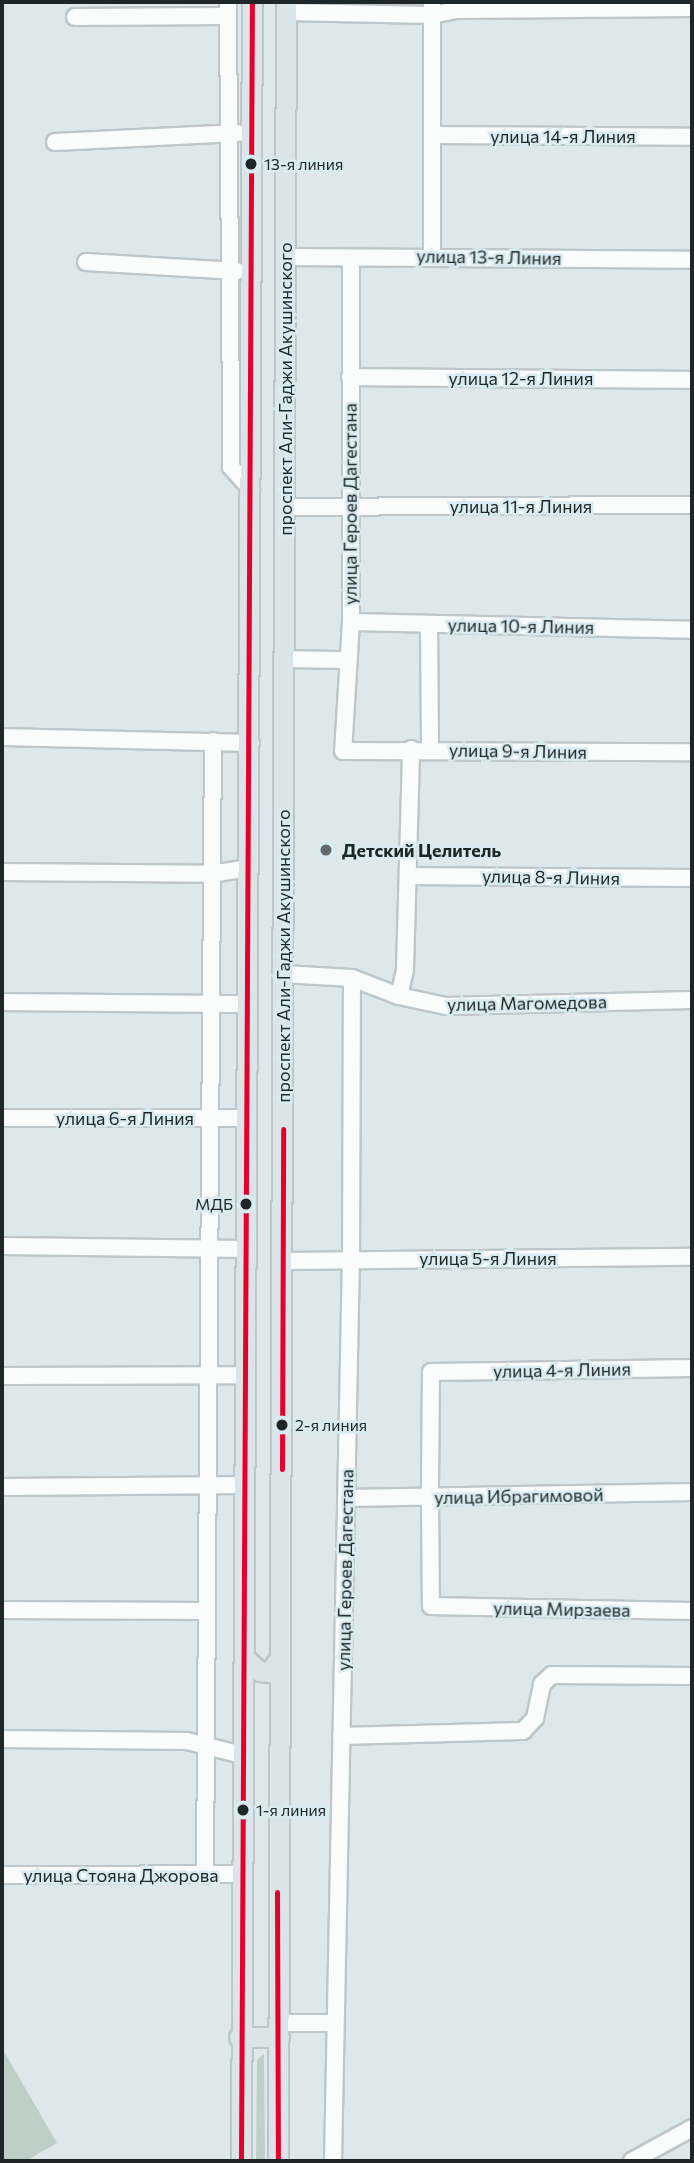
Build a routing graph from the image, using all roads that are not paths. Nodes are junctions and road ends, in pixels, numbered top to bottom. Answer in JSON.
{"nodes":[{"id":1,"x":252,"y":2,"type":"edge"},
{"id":2,"x":286,"y":7,"type":"edge"},
{"id":3,"x":432,"y":8,"type":"edge"},
{"id":4,"x":692,"y":8,"type":"edge"},
{"id":5,"x":228,"y":9,"type":"edge"},
{"id":6,"x":75,"y":17,"type":"dead end"},
{"id":7,"x":250,"y":132,"type":"junction"},
{"id":8,"x":229,"y":134,"type":"junction"},
{"id":9,"x":434,"y":135,"type":"junction"},
{"id":10,"x":692,"y":137,"type":"edge"},
{"id":11,"x":55,"y":142,"type":"dead end"},
{"id":12,"x":432,"y":256,"type":"junction"},
{"id":13,"x":285,"y":257,"type":"junction"},
{"id":14,"x":351,"y":258,"type":"junction"},
{"id":15,"x":692,"y":261,"type":"edge"},
{"id":16,"x":86,"y":262,"type":"dead end"},
{"id":17,"x":229,"y":270,"type":"junction"},
{"id":18,"x":250,"y":271,"type":"junction"},
{"id":19,"x":350,"y":377,"type":"junction"},
{"id":20,"x":692,"y":380,"type":"edge"},
{"id":21,"x":251,"y":489,"type":"junction"},
{"id":22,"x":286,"y":497,"type":"junction"},
{"id":23,"x":692,"y":505,"type":"edge"},
{"id":24,"x":349,"y":507,"type":"junction"},
{"id":25,"x":351,"y":622,"type":"junction"},
{"id":26,"x":429,"y":624,"type":"junction"},
{"id":27,"x":692,"y":630,"type":"edge"},
{"id":28,"x":283,"y":659,"type":"junction"},
{"id":29,"x":348,"y":660,"type":"junction"},
{"id":30,"x":2,"y":737,"type":"edge"},
{"id":31,"x":213,"y":741,"type":"junction"},
{"id":32,"x":251,"y":743,"type":"junction"},
{"id":33,"x":411,"y":749,"type":"junction"},
{"id":34,"x":430,"y":749,"type":"junction"},
{"id":35,"x":343,"y":751,"type":"joint"},
{"id":36,"x":692,"y":752,"type":"edge"},
{"id":37,"x":248,"y":868,"type":"junction"},
{"id":38,"x":2,"y":872,"type":"edge"},
{"id":39,"x":211,"y":874,"type":"junction"},
{"id":40,"x":410,"y":876,"type":"junction"},
{"id":41,"x":692,"y":878,"type":"edge"},
{"id":42,"x":283,"y":974,"type":"junction"},
{"id":43,"x":352,"y":978,"type":"junction"},
{"id":44,"x":399,"y":996,"type":"junction"},
{"id":45,"x":692,"y":1000,"type":"edge"},
{"id":46,"x":2,"y":1002,"type":"edge"},
{"id":47,"x":208,"y":1004,"type":"junction"},
{"id":48,"x":249,"y":1004,"type":"junction"},
{"id":49,"x":2,"y":1118,"type":"edge"},
{"id":50,"x":209,"y":1118,"type":"junction"},
{"id":51,"x":247,"y":1118,"type":"junction"},
{"id":52,"x":2,"y":1247,"type":"edge"},
{"id":53,"x":206,"y":1249,"type":"junction"},
{"id":54,"x":244,"y":1250,"type":"junction"},
{"id":55,"x":692,"y":1257,"type":"edge"},
{"id":56,"x":351,"y":1259,"type":"junction"},
{"id":57,"x":284,"y":1261,"type":"junction"},
{"id":58,"x":692,"y":1368,"type":"edge"},
{"id":59,"x":206,"y":1375,"type":"junction"},
{"id":60,"x":244,"y":1375,"type":"junction"},
{"id":61,"x":2,"y":1376,"type":"edge"},
{"id":62,"x":206,"y":1485,"type":"junction"},
{"id":63,"x":244,"y":1485,"type":"junction"},
{"id":64,"x":2,"y":1487,"type":"edge"},
{"id":65,"x":692,"y":1492,"type":"edge"},
{"id":66,"x":346,"y":1498,"type":"junction"},
{"id":67,"x":430,"y":1498,"type":"junction"},
{"id":68,"x":2,"y":1610,"type":"edge"},
{"id":69,"x":205,"y":1611,"type":"junction"},
{"id":70,"x":692,"y":1612,"type":"edge"},
{"id":71,"x":280,"y":1657,"type":"junction"},
{"id":72,"x":244,"y":1658,"type":"junction"},
{"id":73,"x":692,"y":1676,"type":"edge"},
{"id":74,"x":341,"y":1736,"type":"junction"},
{"id":75,"x":2,"y":1740,"type":"edge"},
{"id":76,"x":204,"y":1744,"type":"junction"},
{"id":77,"x":242,"y":1755,"type":"junction"},
{"id":78,"x":241,"y":1874,"type":"junction"},
{"id":79,"x":2,"y":1875,"type":"edge"},
{"id":80,"x":205,"y":1875,"type":"junction"},
{"id":81,"x":335,"y":2023,"type":"junction"},
{"id":82,"x":279,"y":2030,"type":"junction"},
{"id":83,"x":239,"y":2038,"type":"junction"},
{"id":84,"x":692,"y":2128,"type":"edge"},
{"id":85,"x":241,"y":2161,"type":"edge"},
{"id":86,"x":278,"y":2161,"type":"edge"},
{"id":87,"x":333,"y":2161,"type":"edge"},
{"id":88,"x":632,"y":2161,"type":"edge"}],
"edges":[{"from":1,"to":7,"type":"main road","name":"проспект Али-Гаджи Акушинского"},
{"from":2,"to":3,"type":"street"},
{"from":2,"to":13,"type":"main road","name":"проспект Али-Гаджи Акушинского"},
{"from":3,"to":4,"type":"street"},
{"from":3,"to":9,"type":"street"},
{"from":5,"to":6,"type":"street"},
{"from":5,"to":8,"type":"street"},
{"from":7,"to":8,"type":"street"},
{"from":7,"to":18,"type":"main road","name":"проспект Али-Гаджи Акушинского"},
{"from":8,"to":11,"type":"street"},
{"from":8,"to":17,"type":"street"},
{"from":9,"to":10,"type":"street","name":"улица 14-я Линия"},
{"from":9,"to":12,"type":"street"},
{"from":12,"to":14,"type":"street","name":"улица 13-я Линия"},
{"from":12,"to":15,"type":"street","name":"улица 13-я Линия"},
{"from":13,"to":14,"type":"street","name":"улица 13-я Линия"},
{"from":13,"to":22,"type":"main road","name":"проспект Али-Гаджи Акушинского"},
{"from":14,"to":19,"type":"street","name":"улица Героев Дагестана"},
{"from":16,"to":17,"type":"street"},
{"from":17,"to":18,"type":"street"},
{"from":17,"to":21,"type":"street"},
{"from":18,"to":21,"type":"main road","name":"проспект Али-Гаджи Акушинского"},
{"from":19,"to":20,"type":"street","name":"улица 12-я Линия"},
{"from":19,"to":24,"type":"street","name":"улица Героев Дагестана"},
{"from":21,"to":22,"type":"main road"},
{"from":21,"to":32,"type":"main road","name":"проспект Али-Гаджи Акушинского"},
{"from":22,"to":24,"type":"street","name":"улица 11-я Линия"},
{"from":22,"to":28,"type":"main road","name":"проспект Али-Гаджи Акушинского"},
{"from":23,"to":24,"type":"street","name":"улица 11-я Линия"},
{"from":24,"to":25,"type":"street","name":"улица Героев Дагестана"},
{"from":25,"to":26,"type":"street","name":"улица 10-я Линия"},
{"from":25,"to":29,"type":"street","name":"улица Героев Дагестана"},
{"from":26,"to":27,"type":"street","name":"улица 10-я Линия"},
{"from":26,"to":34,"type":"street"},
{"from":28,"to":29,"type":"street"},
{"from":28,"to":42,"type":"main road","name":"проспект Али-Гаджи Акушинского"},
{"from":29,"to":35,"type":"street","name":"улица Героев Дагестана"},
{"from":30,"to":31,"type":"street"},
{"from":31,"to":32,"type":"street"},
{"from":31,"to":39,"type":"street"},
{"from":32,"to":37,"type":"main road","name":"проспект Али-Гаджи Акушинского"},
{"from":33,"to":34,"type":"street","name":"улица 9-я Линия"},
{"from":33,"to":35,"type":"street","name":"улица 9-я Линия"},
{"from":33,"to":40,"type":"street"},
{"from":34,"to":36,"type":"street","name":"улица 9-я Линия"},
{"from":37,"to":39,"type":"street"},
{"from":37,"to":48,"type":"main road","name":"проспект Али-Гаджи Акушинского"},
{"from":38,"to":39,"type":"street"},
{"from":39,"to":47,"type":"street"},
{"from":40,"to":41,"type":"street","name":"улица 8-я Линия"},
{"from":40,"to":44,"type":"street"},
{"from":42,"to":43,"type":"street","name":"улица Магомедова"},
{"from":42,"to":57,"type":"main road","name":"проспект Али-Гаджи Акушинского"},
{"from":43,"to":44,"type":"street","name":"улица Магомедова"},
{"from":43,"to":56,"type":"street","name":"улица Героев Дагестана"},
{"from":44,"to":45,"type":"street","name":"улица Магомедова"},
{"from":46,"to":47,"type":"street"},
{"from":47,"to":48,"type":"street"},
{"from":47,"to":50,"type":"street"},
{"from":48,"to":51,"type":"main road","name":"проспект Али-Гаджи Акушинского"},
{"from":49,"to":50,"type":"street","name":"улица 6-я Линия"},
{"from":50,"to":51,"type":"street","name":"улица 6-я Линия"},
{"from":50,"to":53,"type":"street"},
{"from":51,"to":54,"type":"main road","name":"проспект Али-Гаджи Акушинского"},
{"from":52,"to":53,"type":"street"},
{"from":53,"to":54,"type":"street"},
{"from":53,"to":59,"type":"street"},
{"from":54,"to":60,"type":"main road","name":"проспект Али-Гаджи Акушинского"},
{"from":55,"to":56,"type":"street","name":"улица 5-я Линия"},
{"from":56,"to":57,"type":"street","name":"улица 5-я Линия"},
{"from":56,"to":66,"type":"street","name":"улица Героев Дагестана"},
{"from":57,"to":71,"type":"main road","name":"проспект Али-Гаджи Акушинского"},
{"from":58,"to":67,"type":"street","name":"улица 4-я Линия"},
{"from":59,"to":60,"type":"street"},
{"from":59,"to":61,"type":"street"},
{"from":59,"to":62,"type":"street"},
{"from":60,"to":63,"type":"main road","name":"проспект Али-Гаджи Акушинского"},
{"from":62,"to":63,"type":"street"},
{"from":62,"to":64,"type":"street"},
{"from":62,"to":69,"type":"street"},
{"from":63,"to":72,"type":"main road","name":"проспект Али-Гаджи Акушинского"},
{"from":65,"to":67,"type":"street","name":"улица Ибрагимовой"},
{"from":66,"to":67,"type":"street","name":"улица Ибрагимовой"},
{"from":66,"to":74,"type":"street","name":"улица Героев Дагестана"},
{"from":67,"to":70,"type":"street","name":"улица Мирзаева"},
{"from":68,"to":69,"type":"street"},
{"from":69,"to":76,"type":"street"},
{"from":71,"to":72,"type":"main road"},
{"from":71,"to":82,"type":"main road","name":"проспект Али-Гаджи Акушинского"},
{"from":72,"to":77,"type":"main road","name":"проспект Али-Гаджи Акушинского"},
{"from":73,"to":74,"type":"street"},
{"from":74,"to":81,"type":"street","name":"улица Героев Дагестана"},
{"from":75,"to":76,"type":"street"},
{"from":76,"to":77,"type":"street"},
{"from":76,"to":80,"type":"street"},
{"from":77,"to":78,"type":"main road","name":"проспект Али-Гаджи Акушинского"},
{"from":78,"to":80,"type":"street","name":"улица Стояна Джорова"},
{"from":78,"to":83,"type":"main road","name":"проспект Али-Гаджи Акушинского"},
{"from":79,"to":80,"type":"street","name":"улица Стояна Джорова"},
{"from":81,"to":82,"type":"street"},
{"from":81,"to":87,"type":"street","name":"улица Героев Дагестана"},
{"from":82,"to":83,"type":"main road"},
{"from":82,"to":86,"type":"main road","name":"проспект Али-Гаджи Акушинского"},
{"from":83,"to":85,"type":"main road","name":"проспект Али-Гаджи Акушинского"},
{"from":84,"to":88,"type":"street"}]}
